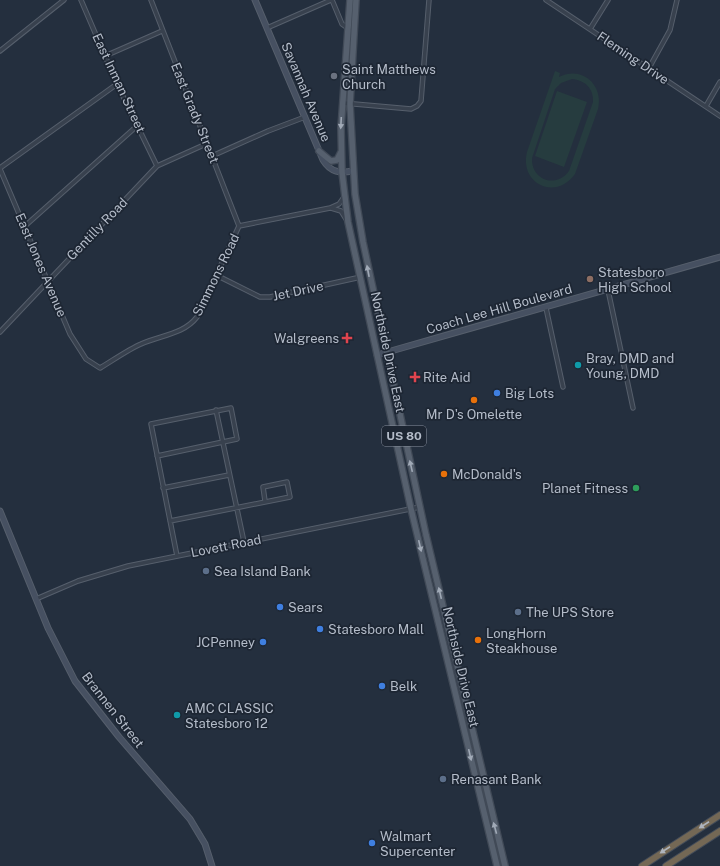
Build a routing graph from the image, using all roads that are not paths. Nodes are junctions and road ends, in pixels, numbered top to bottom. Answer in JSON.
{"nodes":[{"id":1,"x":64,"y":0,"type":"edge"},
{"id":2,"x":81,"y":0,"type":"edge"},
{"id":3,"x":151,"y":0,"type":"edge"},
{"id":4,"x":255,"y":0,"type":"edge"},
{"id":5,"x":332,"y":0,"type":"edge"},
{"id":6,"x":350,"y":0,"type":"edge"},
{"id":7,"x":356,"y":0,"type":"edge"},
{"id":8,"x":429,"y":0,"type":"edge"},
{"id":9,"x":546,"y":0,"type":"edge"},
{"id":10,"x":608,"y":0,"type":"edge"},
{"id":11,"x":677,"y":0,"type":"edge"},
{"id":12,"x":267,"y":28,"type":"junction"},
{"id":13,"x":348,"y":28,"type":"junction"},
{"id":14,"x":590,"y":29,"type":"junction"},
{"id":15,"x":162,"y":31,"type":"junction"},
{"id":16,"x":354,"y":32,"type":"junction"},
{"id":17,"x":0,"y":51,"type":"edge"},
{"id":18,"x":105,"y":56,"type":"junction"},
{"id":19,"x":649,"y":68,"type":"junction"},
{"id":20,"x":720,"y":82,"type":"edge"},
{"id":21,"x":117,"y":84,"type":"junction"},
{"id":22,"x":343,"y":103,"type":"junction"},
{"id":23,"x":350,"y":104,"type":"junction"},
{"id":24,"x":706,"y":106,"type":"junction"},
{"id":25,"x":720,"y":116,"type":"edge"},
{"id":26,"x":305,"y":117,"type":"junction"},
{"id":27,"x":138,"y":125,"type":"junction"},
{"id":28,"x":206,"y":144,"type":"junction"},
{"id":29,"x":319,"y":151,"type":"junction"},
{"id":30,"x":341,"y":152,"type":"junction"},
{"id":31,"x":212,"y":156,"type":"junction"},
{"id":32,"x":157,"y":166,"type":"junction"},
{"id":33,"x":0,"y":168,"type":"edge"},
{"id":34,"x":354,"y":171,"type":"junction"},
{"id":35,"x":342,"y":172,"type":"junction"},
{"id":36,"x":344,"y":197,"type":"junction"},
{"id":37,"x":330,"y":208,"type":"junction"},
{"id":38,"x":348,"y":222,"type":"junction"},
{"id":39,"x":25,"y":226,"type":"junction"},
{"id":40,"x":239,"y":226,"type":"junction"},
{"id":41,"x":720,"y":257,"type":"edge"},
{"id":42,"x":216,"y":275,"type":"junction"},
{"id":43,"x":361,"y":277,"type":"junction"},
{"id":44,"x":48,"y":280,"type":"junction"},
{"id":45,"x":608,"y":290,"type":"junction"},
{"id":46,"x":546,"y":308,"type":"junction"},
{"id":47,"x":0,"y":332,"type":"edge"},
{"id":48,"x":386,"y":353,"type":"junction"},
{"id":49,"x":377,"y":355,"type":"junction"},
{"id":50,"x":86,"y":359,"type":"joint"},
{"id":51,"x":563,"y":387,"type":"dead end"},
{"id":52,"x":633,"y":408,"type":"dead end"},
{"id":53,"x":216,"y":410,"type":"junction"},
{"id":54,"x":223,"y":442,"type":"junction"},
{"id":55,"x":157,"y":456,"type":"junction"},
{"id":56,"x":229,"y":475,"type":"junction"},
{"id":57,"x":163,"y":488,"type":"junction"},
{"id":58,"x":265,"y":501,"type":"junction"},
{"id":59,"x":236,"y":507,"type":"junction"},
{"id":60,"x":420,"y":507,"type":"junction"},
{"id":61,"x":411,"y":508,"type":"junction"},
{"id":62,"x":0,"y":510,"type":"edge"},
{"id":63,"x":170,"y":522,"type":"junction"},
{"id":64,"x":244,"y":542,"type":"junction"},
{"id":65,"x":177,"y":556,"type":"junction"},
{"id":66,"x":36,"y":599,"type":"junction"},
{"id":67,"x":720,"y":815,"type":"edge"},
{"id":68,"x":720,"y":831,"type":"edge"},
{"id":69,"x":212,"y":866,"type":"edge"},
{"id":70,"x":497,"y":866,"type":"edge"},
{"id":71,"x":505,"y":866,"type":"edge"},
{"id":72,"x":642,"y":866,"type":"edge"},
{"id":73,"x":666,"y":866,"type":"edge"}],
"edges":[{"from":1,"to":17,"type":"street"},
{"from":2,"to":18,"type":"street","name":"East Inman Street"},
{"from":3,"to":15,"type":"street","name":"East Grady Street"},
{"from":4,"to":12,"type":"street","name":"Savannah Avenue"},
{"from":5,"to":12,"type":"street"},
{"from":5,"to":13,"type":"street"},
{"from":6,"to":13,"type":"main road","name":"Northside Drive East","number":"US 80"},
{"from":7,"to":16,"type":"main road","name":"Northside Drive East","number":"US 80"},
{"from":8,"to":23,"type":"street"},
{"from":9,"to":14,"type":"street","name":"Fleming Drive"},
{"from":10,"to":14,"type":"street"},
{"from":11,"to":19,"type":"street"},
{"from":12,"to":26,"type":"street","name":"Savannah Avenue"},
{"from":13,"to":16,"type":"street"},
{"from":13,"to":22,"type":"main road","name":"Northside Drive East","number":"US 80"},
{"from":14,"to":19,"type":"street","name":"Fleming Drive"},
{"from":15,"to":18,"type":"street"},
{"from":15,"to":28,"type":"street","name":"East Grady Street"},
{"from":16,"to":23,"type":"main road","name":"Northside Drive East","number":"US 80"},
{"from":18,"to":21,"type":"street","name":"East Inman Street"},
{"from":19,"to":24,"type":"street","name":"Fleming Drive"},
{"from":20,"to":24,"type":"street"},
{"from":21,"to":27,"type":"street","name":"East Inman Street"},
{"from":21,"to":33,"type":"street"},
{"from":22,"to":23,"type":"street"},
{"from":22,"to":30,"type":"main road","name":"Northside Drive East","number":"US 80","one_way":true},
{"from":23,"to":34,"type":"main road","name":"Northside Drive East","number":"US 80"},
{"from":24,"to":25,"type":"street","name":"Fleming Drive"},
{"from":26,"to":29,"type":"street","name":"Savannah Avenue"},
{"from":26,"to":31,"type":"street"},
{"from":27,"to":32,"type":"street","name":"East Inman Street"},
{"from":27,"to":39,"type":"street"},
{"from":28,"to":31,"type":"street","name":"East Grady Street"},
{"from":28,"to":32,"type":"street","name":"Gentilly Road"},
{"from":29,"to":30,"type":"main road"},
{"from":29,"to":35,"type":"street","name":"Savannah Avenue"},
{"from":30,"to":35,"type":"main road","name":"Northside Drive East","number":"US 80"},
{"from":31,"to":40,"type":"street","name":"East Grady Street"},
{"from":32,"to":44,"type":"street","name":"Gentilly Road"},
{"from":33,"to":39,"type":"street","name":"East Jones Avenue"},
{"from":34,"to":35,"type":"street"},
{"from":48,"to":34,"type":"main road","name":"Northside Drive East","number":"US 80","one_way":true},
{"from":35,"to":36,"type":"main road","name":"Northside Drive East","number":"US 80"},
{"from":36,"to":37,"type":"street"},
{"from":36,"to":38,"type":"main road","name":"Northside Drive East","number":"US 80"},
{"from":37,"to":38,"type":"street"},
{"from":37,"to":40,"type":"street"},
{"from":38,"to":43,"type":"main road","name":"Northside Drive East","number":"US 80"},
{"from":39,"to":44,"type":"street","name":"East Jones Avenue"},
{"from":40,"to":42,"type":"street","name":"Simmons Road"},
{"from":41,"to":45,"type":"street","name":"Coach Lee Hill Boulevard"},
{"from":42,"to":43,"type":"street","name":"Jet Drive"},
{"from":42,"to":50,"type":"street","name":"Simmons Road"},
{"from":43,"to":49,"type":"main road","name":"Northside Drive East","number":"US 80"},
{"from":44,"to":47,"type":"street","name":"Gentilly Road"},
{"from":44,"to":50,"type":"street","name":"East Jones Avenue"},
{"from":45,"to":46,"type":"street","name":"Coach Lee Hill Boulevard"},
{"from":45,"to":52,"type":"street"},
{"from":46,"to":48,"type":"street","name":"Coach Lee Hill Boulevard"},
{"from":46,"to":51,"type":"street"},
{"from":48,"to":49,"type":"street","name":"Coach Lee Hill Boulevard"},
{"from":60,"to":48,"type":"main road","name":"Northside Drive East","number":"US 80","one_way":true},
{"from":49,"to":61,"type":"main road","name":"Northside Drive East","number":"US 80"},
{"from":53,"to":54,"type":"street"},
{"from":53,"to":54,"type":"street"},
{"from":53,"to":55,"type":"street"},
{"from":54,"to":55,"type":"street"},
{"from":54,"to":56,"type":"street"},
{"from":55,"to":57,"type":"street"},
{"from":56,"to":57,"type":"street"},
{"from":56,"to":59,"type":"street"},
{"from":57,"to":63,"type":"street"},
{"from":58,"to":58,"type":"street"},
{"from":58,"to":59,"type":"street"},
{"from":59,"to":63,"type":"street"},
{"from":59,"to":64,"type":"street"},
{"from":60,"to":61,"type":"street","name":"Lovett Road"},
{"from":71,"to":60,"type":"main road","name":"Northside Drive East","number":"US 80","one_way":true},
{"from":61,"to":64,"type":"street","name":"Lovett Road"},
{"from":61,"to":70,"type":"main road","name":"Northside Drive East","number":"US 80","one_way":true},
{"from":62,"to":66,"type":"street","name":"Brannen Street"},
{"from":63,"to":65,"type":"street"},
{"from":64,"to":65,"type":"street","name":"Lovett Road"},
{"from":65,"to":66,"type":"street","name":"Lovett Road"},
{"from":66,"to":69,"type":"street","name":"Brannen Street"},
{"from":67,"to":72,"type":"highway","one_way":true},
{"from":68,"to":73,"type":"highway"}]}
